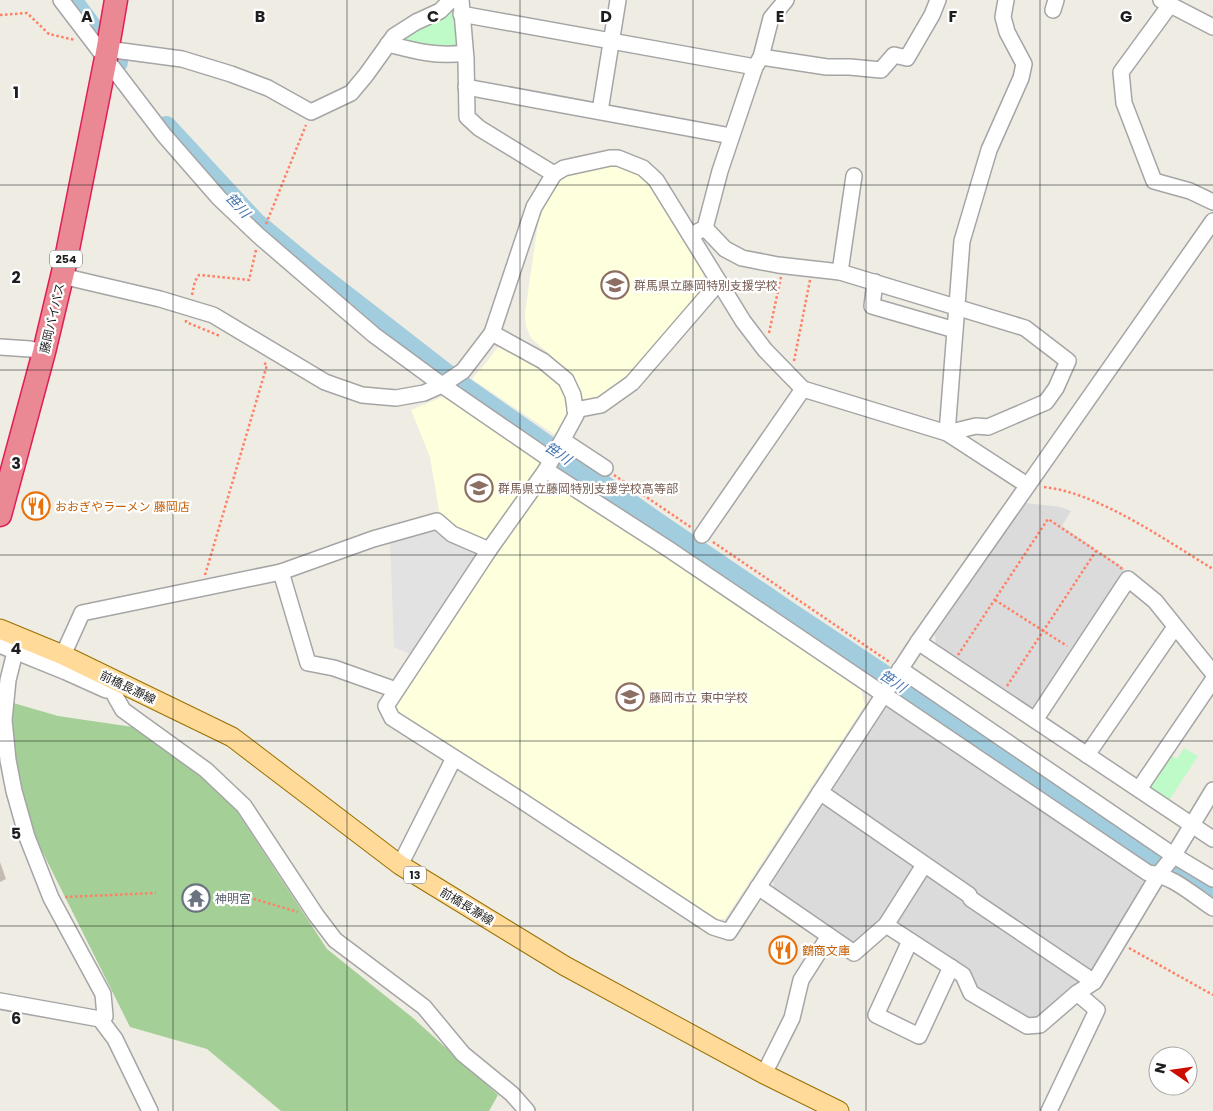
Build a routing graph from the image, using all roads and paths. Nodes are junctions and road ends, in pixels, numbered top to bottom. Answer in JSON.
{"nodes":[{"id":1,"x":61,"y":0,"type":"edge"},
{"id":2,"x":451,"y":0,"type":"edge"},
{"id":3,"x":618,"y":0,"type":"edge"},
{"id":4,"x":786,"y":0,"type":"edge"},
{"id":5,"x":938,"y":0,"type":"edge"},
{"id":6,"x":1006,"y":0,"type":"edge"},
{"id":7,"x":1166,"y":2,"type":"edge"},
{"id":8,"x":115,"y":4,"type":"edge"},
{"id":9,"x":461,"y":7,"type":"edge"},
{"id":10,"x":0,"y":15,"type":"edge"},
{"id":11,"x":1213,"y":27,"type":"edge"},
{"id":12,"x":611,"y":42,"type":"junction"},
{"id":13,"x":388,"y":44,"type":"junction"},
{"id":14,"x":101,"y":49,"type":"junction"},
{"id":15,"x":465,"y":54,"type":"junction"},
{"id":16,"x":758,"y":62,"type":"junction"},
{"id":17,"x":466,"y":88,"type":"junction"},
{"id":18,"x":600,"y":111,"type":"junction"},
{"id":19,"x":311,"y":112,"type":"junction"},
{"id":20,"x":731,"y":136,"type":"junction"},
{"id":21,"x":554,"y":174,"type":"junction"},
{"id":22,"x":854,"y":176,"type":"dead end"},
{"id":23,"x":1213,"y":202,"type":"edge"},
{"id":24,"x":1213,"y":221,"type":"edge"},
{"id":25,"x":706,"y":228,"type":"junction"},
{"id":26,"x":263,"y":230,"type":"junction"},
{"id":27,"x":691,"y":235,"type":"junction"},
{"id":28,"x":784,"y":266,"type":"junction"},
{"id":29,"x":813,"y":269,"type":"junction"},
{"id":30,"x":840,"y":272,"type":"junction"},
{"id":31,"x":62,"y":276,"type":"junction"},
{"id":32,"x":719,"y":282,"type":"junction"},
{"id":33,"x":874,"y":282,"type":"junction"},
{"id":34,"x":958,"y":307,"type":"junction"},
{"id":35,"x":189,"y":308,"type":"junction"},
{"id":36,"x":955,"y":330,"type":"junction"},
{"id":37,"x":492,"y":333,"type":"junction"},
{"id":38,"x":221,"y":337,"type":"dead end"},
{"id":39,"x":0,"y":347,"type":"edge"},
{"id":40,"x":765,"y":350,"type":"junction"},
{"id":41,"x":44,"y":352,"type":"junction"},
{"id":42,"x":260,"y":360,"type":"dead end"},
{"id":43,"x":791,"y":374,"type":"junction"},
{"id":44,"x":442,"y":385,"type":"junction"},
{"id":45,"x":803,"y":389,"type":"junction"},
{"id":46,"x":575,"y":410,"type":"junction"},
{"id":47,"x":947,"y":433,"type":"junction"},
{"id":48,"x":564,"y":440,"type":"junction"},
{"id":49,"x":549,"y":465,"type":"junction"},
{"id":50,"x":605,"y":468,"type":"joint"},
{"id":51,"x":1027,"y":485,"type":"junction"},
{"id":52,"x":0,"y":515,"type":"edge"},
{"id":53,"x":702,"y":535,"type":"junction"},
{"id":54,"x":489,"y":550,"type":"junction"},
{"id":55,"x":1096,"y":552,"type":"junction"},
{"id":56,"x":1213,"y":569,"type":"edge"},
{"id":57,"x":281,"y":572,"type":"junction"},
{"id":58,"x":1128,"y":579,"type":"junction"},
{"id":59,"x":200,"y":590,"type":"junction"},
{"id":60,"x":995,"y":600,"type":"junction"},
{"id":61,"x":1175,"y":627,"type":"junction"},
{"id":62,"x":1044,"y":631,"type":"junction"},
{"id":63,"x":6,"y":642,"type":"edge"},
{"id":64,"x":918,"y":642,"type":"junction"},
{"id":65,"x":1079,"y":654,"type":"junction"},
{"id":66,"x":63,"y":655,"type":"junction"},
{"id":67,"x":952,"y":664,"type":"junction"},
{"id":68,"x":899,"y":671,"type":"junction"},
{"id":69,"x":1213,"y":672,"type":"edge"},
{"id":70,"x":1213,"y":680,"type":"edge"},
{"id":71,"x":117,"y":687,"type":"junction"},
{"id":72,"x":396,"y":690,"type":"junction"},
{"id":73,"x":886,"y":690,"type":"junction"},
{"id":74,"x":1000,"y":696,"type":"junction"},
{"id":75,"x":1035,"y":720,"type":"junction"},
{"id":76,"x":1087,"y":755,"type":"junction"},
{"id":77,"x":454,"y":758,"type":"junction"},
{"id":78,"x":1140,"y":789,"type":"junction"},
{"id":79,"x":1213,"y":790,"type":"edge"},
{"id":80,"x":820,"y":792,"type":"junction"},
{"id":81,"x":1191,"y":824,"type":"junction"},
{"id":82,"x":1213,"y":839,"type":"edge"},
{"id":83,"x":1167,"y":864,"type":"junction"},
{"id":84,"x":400,"y":865,"type":"junction"},
{"id":85,"x":924,"y":865,"type":"junction"},
{"id":86,"x":1213,"y":879,"type":"edge"},
{"id":87,"x":758,"y":887,"type":"junction"},
{"id":88,"x":156,"y":893,"type":"dead end"},
{"id":89,"x":244,"y":896,"type":"dead end"},
{"id":90,"x":51,"y":898,"type":"junction"},
{"id":91,"x":1213,"y":908,"type":"edge"},
{"id":92,"x":318,"y":918,"type":"junction"},
{"id":93,"x":886,"y":925,"type":"junction"},
{"id":94,"x":829,"y":936,"type":"junction"},
{"id":95,"x":910,"y":941,"type":"junction"},
{"id":96,"x":1118,"y":942,"type":"junction"},
{"id":97,"x":951,"y":966,"type":"junction"},
{"id":98,"x":1094,"y":982,"type":"junction"},
{"id":99,"x":1077,"y":993,"type":"junction"},
{"id":100,"x":1213,"y":995,"type":"edge"},
{"id":101,"x":0,"y":1001,"type":"edge"},
{"id":102,"x":100,"y":1019,"type":"junction"},
{"id":103,"x":764,"y":1074,"type":"junction"},
{"id":104,"x":150,"y":1111,"type":"edge"},
{"id":105,"x":527,"y":1111,"type":"edge"},
{"id":106,"x":839,"y":1111,"type":"edge"},
{"id":107,"x":1050,"y":1111,"type":"edge"}],
"edges":[{"from":1,"to":14,"type":"street"},
{"from":2,"to":13,"type":"street"},
{"from":3,"to":12,"type":"street"},
{"from":4,"to":16,"type":"street"},
{"from":5,"to":16,"type":"street"},
{"from":6,"to":34,"type":"street"},
{"from":7,"to":11,"type":"street"},
{"from":7,"to":23,"type":"street"},
{"from":8,"to":14,"type":"highway","name":"藤岡バイパス","number":"254"},
{"from":9,"to":12,"type":"street"},
{"from":9,"to":15,"type":"street"},
{"from":10,"to":14,"type":"path"},
{"from":12,"to":16,"type":"street"},
{"from":12,"to":18,"type":"street"},
{"from":13,"to":15,"type":"street"},
{"from":13,"to":19,"type":"street"},
{"from":14,"to":19,"type":"street"},
{"from":14,"to":26,"type":"street"},
{"from":14,"to":31,"type":"highway","name":"藤岡バイパス","number":"254"},
{"from":15,"to":17,"type":"street"},
{"from":16,"to":20,"type":"street"},
{"from":17,"to":18,"type":"street"},
{"from":17,"to":21,"type":"street"},
{"from":18,"to":20,"type":"street"},
{"from":19,"to":26,"type":"path"},
{"from":20,"to":25,"type":"street"},
{"from":21,"to":27,"type":"street"},
{"from":21,"to":37,"type":"street"},
{"from":22,"to":30,"type":"street"},
{"from":24,"to":51,"type":"street"},
{"from":25,"to":27,"type":"street"},
{"from":25,"to":28,"type":"street"},
{"from":26,"to":35,"type":"path"},
{"from":26,"to":44,"type":"street"},
{"from":27,"to":32,"type":"street"},
{"from":28,"to":29,"type":"street"},
{"from":28,"to":40,"type":"path"},
{"from":29,"to":30,"type":"street"},
{"from":29,"to":43,"type":"path"},
{"from":30,"to":33,"type":"street"},
{"from":31,"to":35,"type":"street"},
{"from":31,"to":41,"type":"highway","name":"藤岡バイパス","number":"254"},
{"from":32,"to":40,"type":"street"},
{"from":32,"to":46,"type":"street"},
{"from":33,"to":34,"type":"street"},
{"from":33,"to":36,"type":"street"},
{"from":34,"to":36,"type":"street"},
{"from":34,"to":47,"type":"street"},
{"from":35,"to":38,"type":"path"},
{"from":35,"to":44,"type":"street"},
{"from":36,"to":47,"type":"street"},
{"from":37,"to":44,"type":"street"},
{"from":37,"to":46,"type":"street"},
{"from":39,"to":41,"type":"street"},
{"from":40,"to":43,"type":"street"},
{"from":41,"to":52,"type":"highway","name":"藤岡バイパス","number":"254"},
{"from":42,"to":59,"type":"path"},
{"from":43,"to":45,"type":"street"},
{"from":44,"to":49,"type":"street"},
{"from":45,"to":47,"type":"street"},
{"from":45,"to":53,"type":"street"},
{"from":46,"to":48,"type":"street"},
{"from":47,"to":51,"type":"street"},
{"from":48,"to":49,"type":"street"},
{"from":48,"to":50,"type":"street"},
{"from":49,"to":54,"type":"street"},
{"from":49,"to":73,"type":"street"},
{"from":50,"to":53,"type":"path"},
{"from":51,"to":56,"type":"path"},
{"from":51,"to":64,"type":"street"},
{"from":53,"to":68,"type":"path"},
{"from":54,"to":57,"type":"street"},
{"from":54,"to":72,"type":"street"},
{"from":55,"to":58,"type":"path"},
{"from":55,"to":60,"type":"path"},
{"from":55,"to":62,"type":"path"},
{"from":57,"to":59,"type":"street"},
{"from":57,"to":72,"type":"street"},
{"from":58,"to":61,"type":"street"},
{"from":58,"to":65,"type":"street"},
{"from":59,"to":66,"type":"street"},
{"from":60,"to":62,"type":"path"},
{"from":60,"to":67,"type":"path"},
{"from":61,"to":69,"type":"street"},
{"from":61,"to":76,"type":"street"},
{"from":62,"to":65,"type":"path"},
{"from":62,"to":74,"type":"path"},
{"from":63,"to":66,"type":"main road","name":"前橋長瀞線","number":"13"},
{"from":63,"to":71,"type":"street"},
{"from":63,"to":90,"type":"street"},
{"from":64,"to":67,"type":"street"},
{"from":64,"to":68,"type":"street"},
{"from":65,"to":75,"type":"street"},
{"from":66,"to":71,"type":"main road","name":"前橋長瀞線","number":"13"},
{"from":67,"to":74,"type":"street"},
{"from":68,"to":73,"type":"street"},
{"from":68,"to":83,"type":"street"},
{"from":70,"to":78,"type":"street"},
{"from":71,"to":84,"type":"main road","name":"前橋長瀞線","number":"13"},
{"from":71,"to":92,"type":"street"},
{"from":72,"to":77,"type":"street"},
{"from":73,"to":80,"type":"street"},
{"from":73,"to":83,"type":"street"},
{"from":74,"to":75,"type":"street"},
{"from":75,"to":76,"type":"street"},
{"from":76,"to":78,"type":"street"},
{"from":77,"to":84,"type":"street"},
{"from":77,"to":87,"type":"street"},
{"from":78,"to":81,"type":"street"},
{"from":79,"to":81,"type":"street"},
{"from":80,"to":85,"type":"street"},
{"from":80,"to":87,"type":"street"},
{"from":81,"to":82,"type":"street"},
{"from":81,"to":83,"type":"street"},
{"from":83,"to":86,"type":"street"},
{"from":83,"to":91,"type":"street"},
{"from":83,"to":96,"type":"street"},
{"from":84,"to":103,"type":"main road","name":"前橋長瀞線","number":"13"},
{"from":85,"to":93,"type":"street"},
{"from":85,"to":98,"type":"street"},
{"from":87,"to":94,"type":"street"},
{"from":88,"to":90,"type":"path"},
{"from":89,"to":92,"type":"path"},
{"from":90,"to":102,"type":"street"},
{"from":92,"to":105,"type":"street"},
{"from":93,"to":94,"type":"street"},
{"from":93,"to":95,"type":"street"},
{"from":94,"to":103,"type":"street"},
{"from":95,"to":97,"type":"street"},
{"from":95,"to":97,"type":"street"},
{"from":96,"to":98,"type":"street"},
{"from":96,"to":100,"type":"path"},
{"from":97,"to":99,"type":"street"},
{"from":98,"to":99,"type":"street"},
{"from":99,"to":107,"type":"street"},
{"from":101,"to":102,"type":"street"},
{"from":102,"to":104,"type":"street"},
{"from":103,"to":106,"type":"main road","name":"前橋長瀞線","number":"13"}]}
